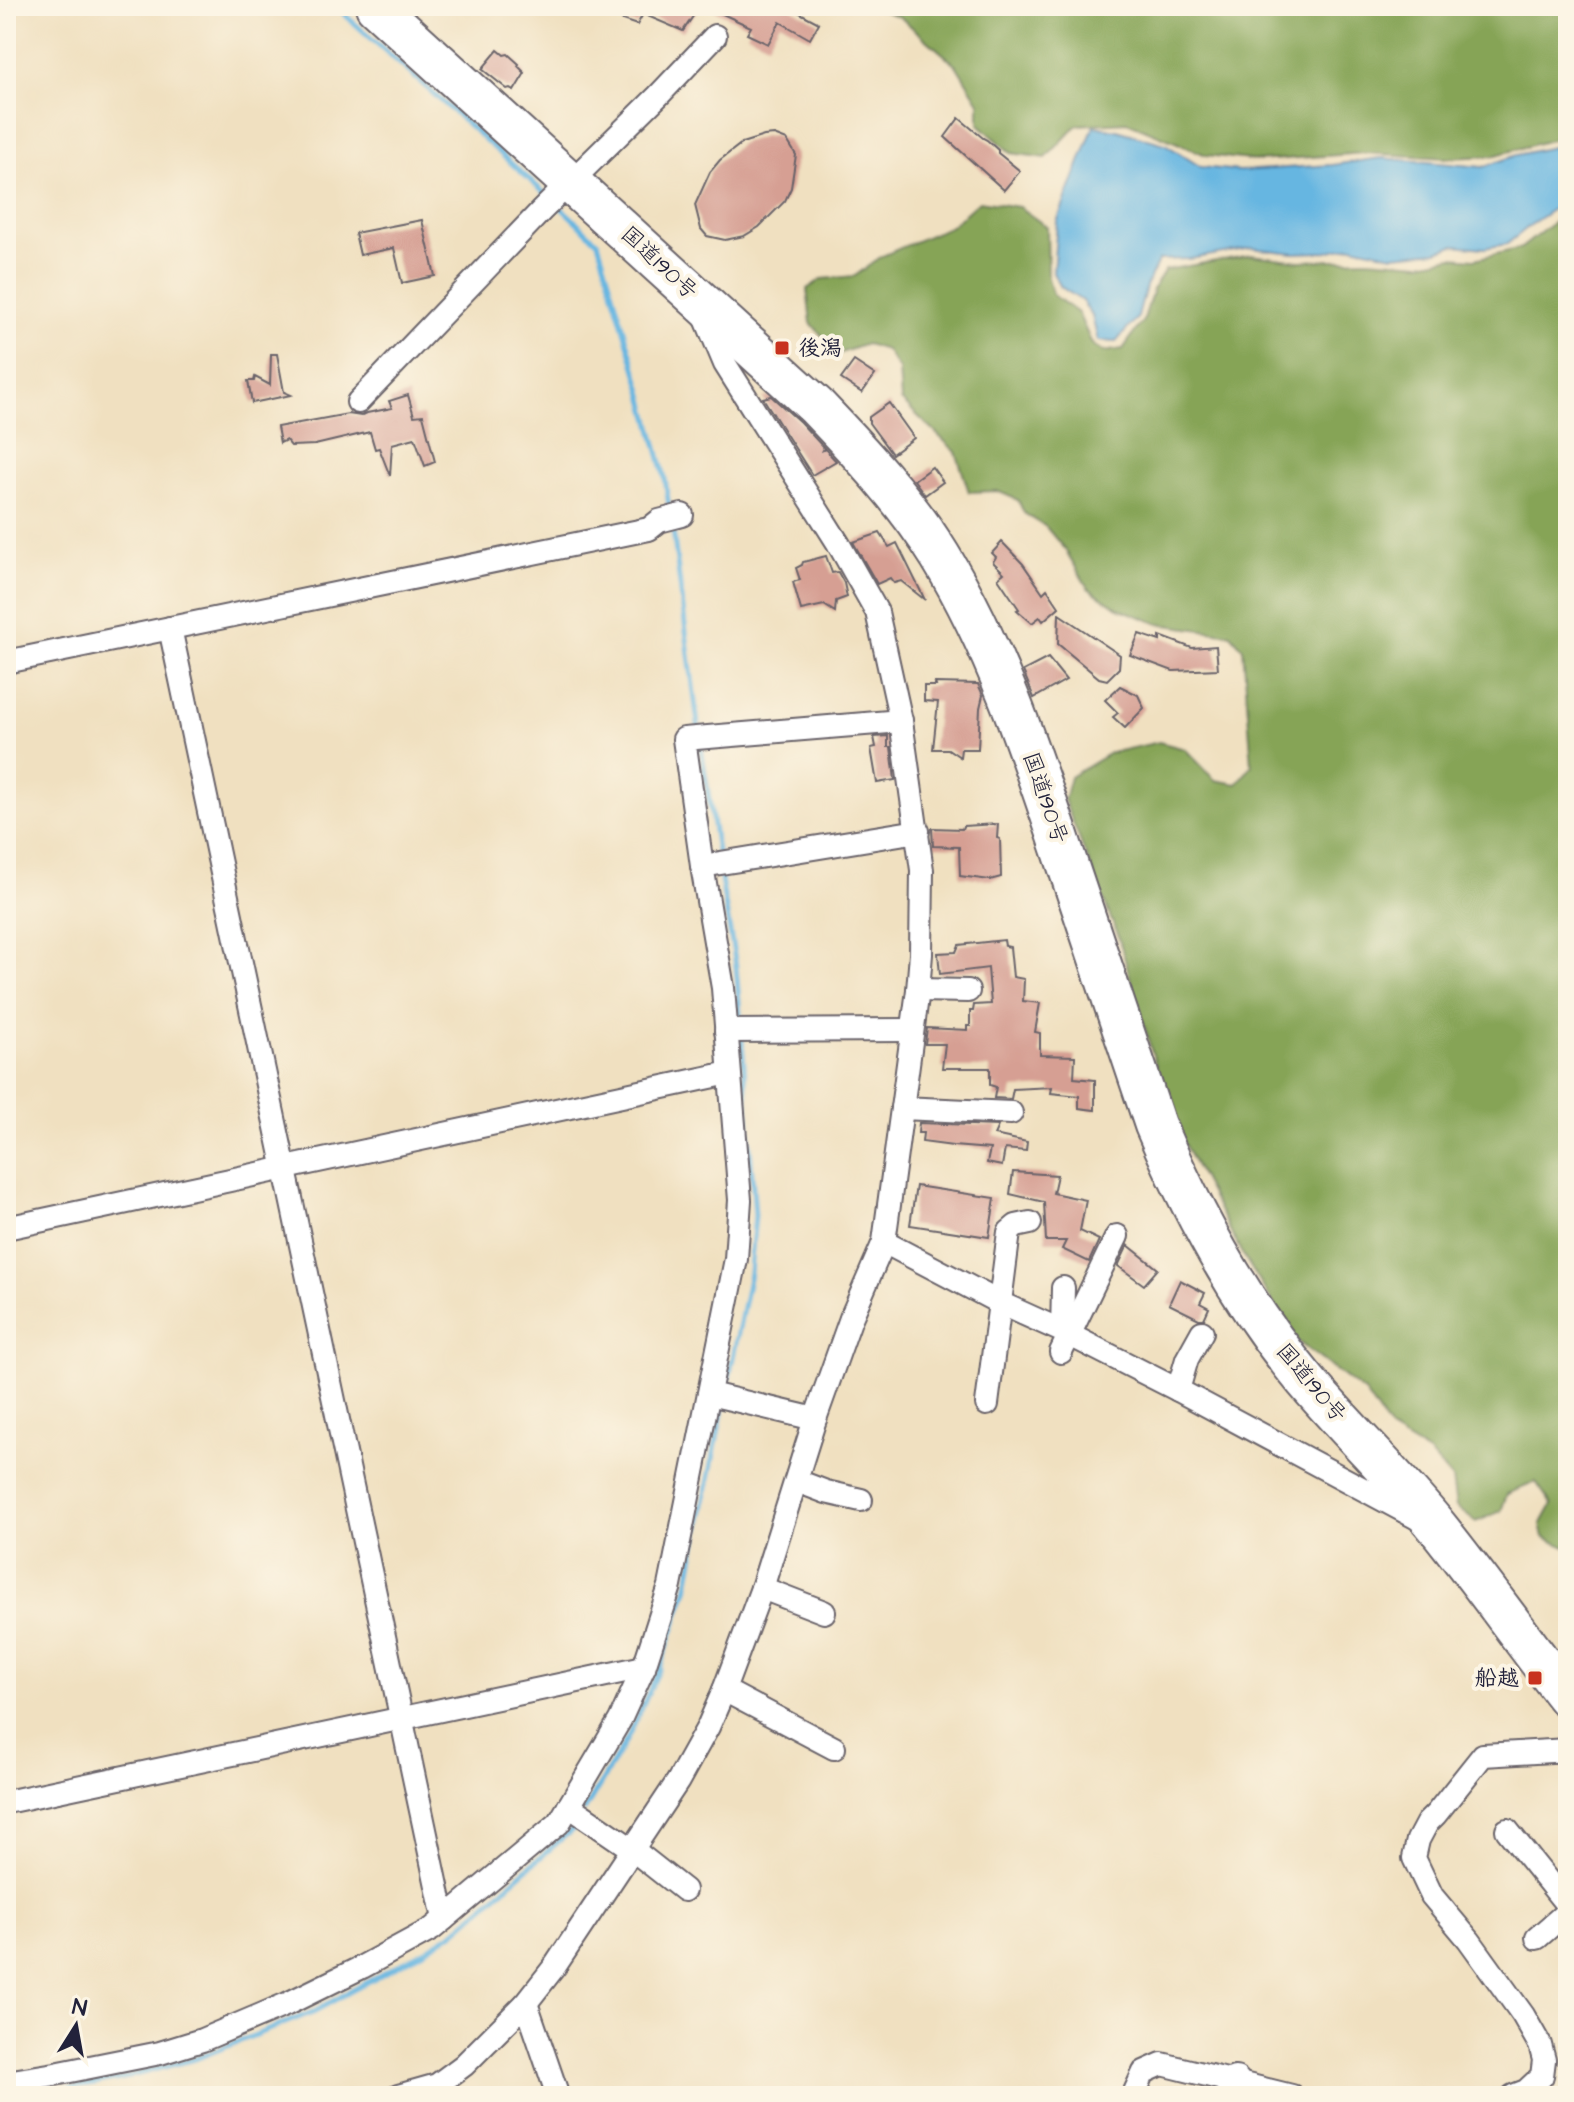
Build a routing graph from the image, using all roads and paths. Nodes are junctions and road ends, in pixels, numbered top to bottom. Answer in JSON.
{"nodes":[{"id":1,"x":376,"y":6,"type":"edge"},
{"id":2,"x":715,"y":36,"type":"dead end"},
{"id":3,"x":570,"y":182,"type":"junction"},
{"id":4,"x":699,"y":300,"type":"junction"},
{"id":5,"x":358,"y":402,"type":"dead end"},
{"id":6,"x":682,"y":515,"type":"dead end"},
{"id":7,"x":170,"y":628,"type":"junction"},
{"id":8,"x":6,"y":662,"type":"edge"},
{"id":9,"x":901,"y":721,"type":"junction"},
{"id":10,"x":918,"y":831,"type":"junction"},
{"id":11,"x":702,"y":866,"type":"junction"},
{"id":12,"x":918,"y":990,"type":"junction"},
{"id":13,"x":968,"y":991,"type":"dead end"},
{"id":14,"x":912,"y":1030,"type":"junction"},
{"id":15,"x":726,"y":1031,"type":"junction"},
{"id":16,"x":729,"y":1073,"type":"junction"},
{"id":17,"x":902,"y":1108,"type":"junction"},
{"id":18,"x":1011,"y":1113,"type":"dead end"},
{"id":19,"x":283,"y":1169,"type":"junction"},
{"id":20,"x":1030,"y":1223,"type":"dead end"},
{"id":21,"x":6,"y":1228,"type":"edge"},
{"id":22,"x":1117,"y":1236,"type":"dead end"},
{"id":23,"x":884,"y":1242,"type":"junction"},
{"id":24,"x":1063,"y":1288,"type":"dead end"},
{"id":25,"x":1000,"y":1303,"type":"junction"},
{"id":26,"x":1202,"y":1332,"type":"dead end"},
{"id":27,"x":1064,"y":1339,"type":"junction"},
{"id":28,"x":1178,"y":1390,"type":"junction"},
{"id":29,"x":710,"y":1394,"type":"junction"},
{"id":30,"x":987,"y":1404,"type":"dead end"},
{"id":31,"x":815,"y":1419,"type":"junction"},
{"id":32,"x":797,"y":1481,"type":"junction"},
{"id":33,"x":861,"y":1500,"type":"dead end"},
{"id":34,"x":1438,"y":1528,"type":"junction"},
{"id":35,"x":762,"y":1588,"type":"junction"},
{"id":36,"x":824,"y":1612,"type":"dead end"},
{"id":37,"x":644,"y":1667,"type":"junction"},
{"id":38,"x":724,"y":1690,"type":"junction"},
{"id":39,"x":1568,"y":1698,"type":"edge"},
{"id":40,"x":401,"y":1717,"type":"junction"},
{"id":41,"x":834,"y":1748,"type":"dead end"},
{"id":42,"x":1568,"y":1750,"type":"edge"},
{"id":43,"x":6,"y":1802,"type":"edge"},
{"id":44,"x":569,"y":1806,"type":"junction"},
{"id":45,"x":1507,"y":1830,"type":"dead end"},
{"id":46,"x":632,"y":1849,"type":"junction"},
{"id":47,"x":684,"y":1890,"type":"dead end"},
{"id":48,"x":1568,"y":1909,"type":"edge"},
{"id":49,"x":444,"y":1919,"type":"junction"},
{"id":50,"x":1537,"y":1938,"type":"dead end"},
{"id":51,"x":526,"y":2003,"type":"junction"},
{"id":52,"x":6,"y":2082,"type":"edge"},
{"id":53,"x":1233,"y":2089,"type":"edge"},
{"id":54,"x":398,"y":2096,"type":"edge"},
{"id":55,"x":558,"y":2096,"type":"edge"},
{"id":56,"x":1133,"y":2096,"type":"edge"},
{"id":57,"x":1292,"y":2096,"type":"edge"},
{"id":58,"x":1513,"y":2096,"type":"edge"}],
"edges":[{"from":1,"to":3,"type":"highway","name":"国道190号"},
{"from":2,"to":3,"type":"street"},
{"from":3,"to":4,"type":"highway","name":"国道190号"},
{"from":3,"to":5,"type":"street"},
{"from":4,"to":9,"type":"street"},
{"from":4,"to":34,"type":"highway","name":"国道190号"},
{"from":6,"to":7,"type":"street"},
{"from":7,"to":8,"type":"street"},
{"from":7,"to":19,"type":"street"},
{"from":9,"to":10,"type":"street"},
{"from":9,"to":11,"type":"street"},
{"from":10,"to":11,"type":"street"},
{"from":10,"to":12,"type":"street"},
{"from":11,"to":15,"type":"street"},
{"from":12,"to":13,"type":"street"},
{"from":12,"to":14,"type":"street"},
{"from":14,"to":15,"type":"street"},
{"from":14,"to":17,"type":"street"},
{"from":15,"to":16,"type":"street"},
{"from":16,"to":19,"type":"street"},
{"from":16,"to":29,"type":"street"},
{"from":17,"to":18,"type":"street"},
{"from":17,"to":23,"type":"street"},
{"from":19,"to":21,"type":"street"},
{"from":19,"to":40,"type":"street"},
{"from":20,"to":25,"type":"street"},
{"from":22,"to":27,"type":"street"},
{"from":23,"to":25,"type":"street"},
{"from":23,"to":31,"type":"street"},
{"from":24,"to":27,"type":"street"},
{"from":25,"to":27,"type":"street"},
{"from":25,"to":30,"type":"street"},
{"from":26,"to":28,"type":"street"},
{"from":27,"to":28,"type":"street"},
{"from":28,"to":34,"type":"street"},
{"from":29,"to":31,"type":"street"},
{"from":29,"to":37,"type":"street"},
{"from":31,"to":32,"type":"street"},
{"from":32,"to":33,"type":"street"},
{"from":32,"to":35,"type":"street"},
{"from":34,"to":39,"type":"highway","name":"国道190号"},
{"from":35,"to":36,"type":"street"},
{"from":35,"to":38,"type":"street"},
{"from":37,"to":40,"type":"street"},
{"from":37,"to":44,"type":"street"},
{"from":38,"to":41,"type":"street"},
{"from":38,"to":46,"type":"street"},
{"from":40,"to":43,"type":"street"},
{"from":40,"to":49,"type":"street"},
{"from":42,"to":58,"type":"street"},
{"from":44,"to":46,"type":"street"},
{"from":44,"to":49,"type":"street"},
{"from":45,"to":48,"type":"street"},
{"from":46,"to":47,"type":"street"},
{"from":46,"to":51,"type":"street"},
{"from":48,"to":50,"type":"street"},
{"from":49,"to":52,"type":"street"},
{"from":51,"to":54,"type":"street"},
{"from":51,"to":55,"type":"street"},
{"from":53,"to":56,"type":"street"},
{"from":53,"to":57,"type":"street"}]}
